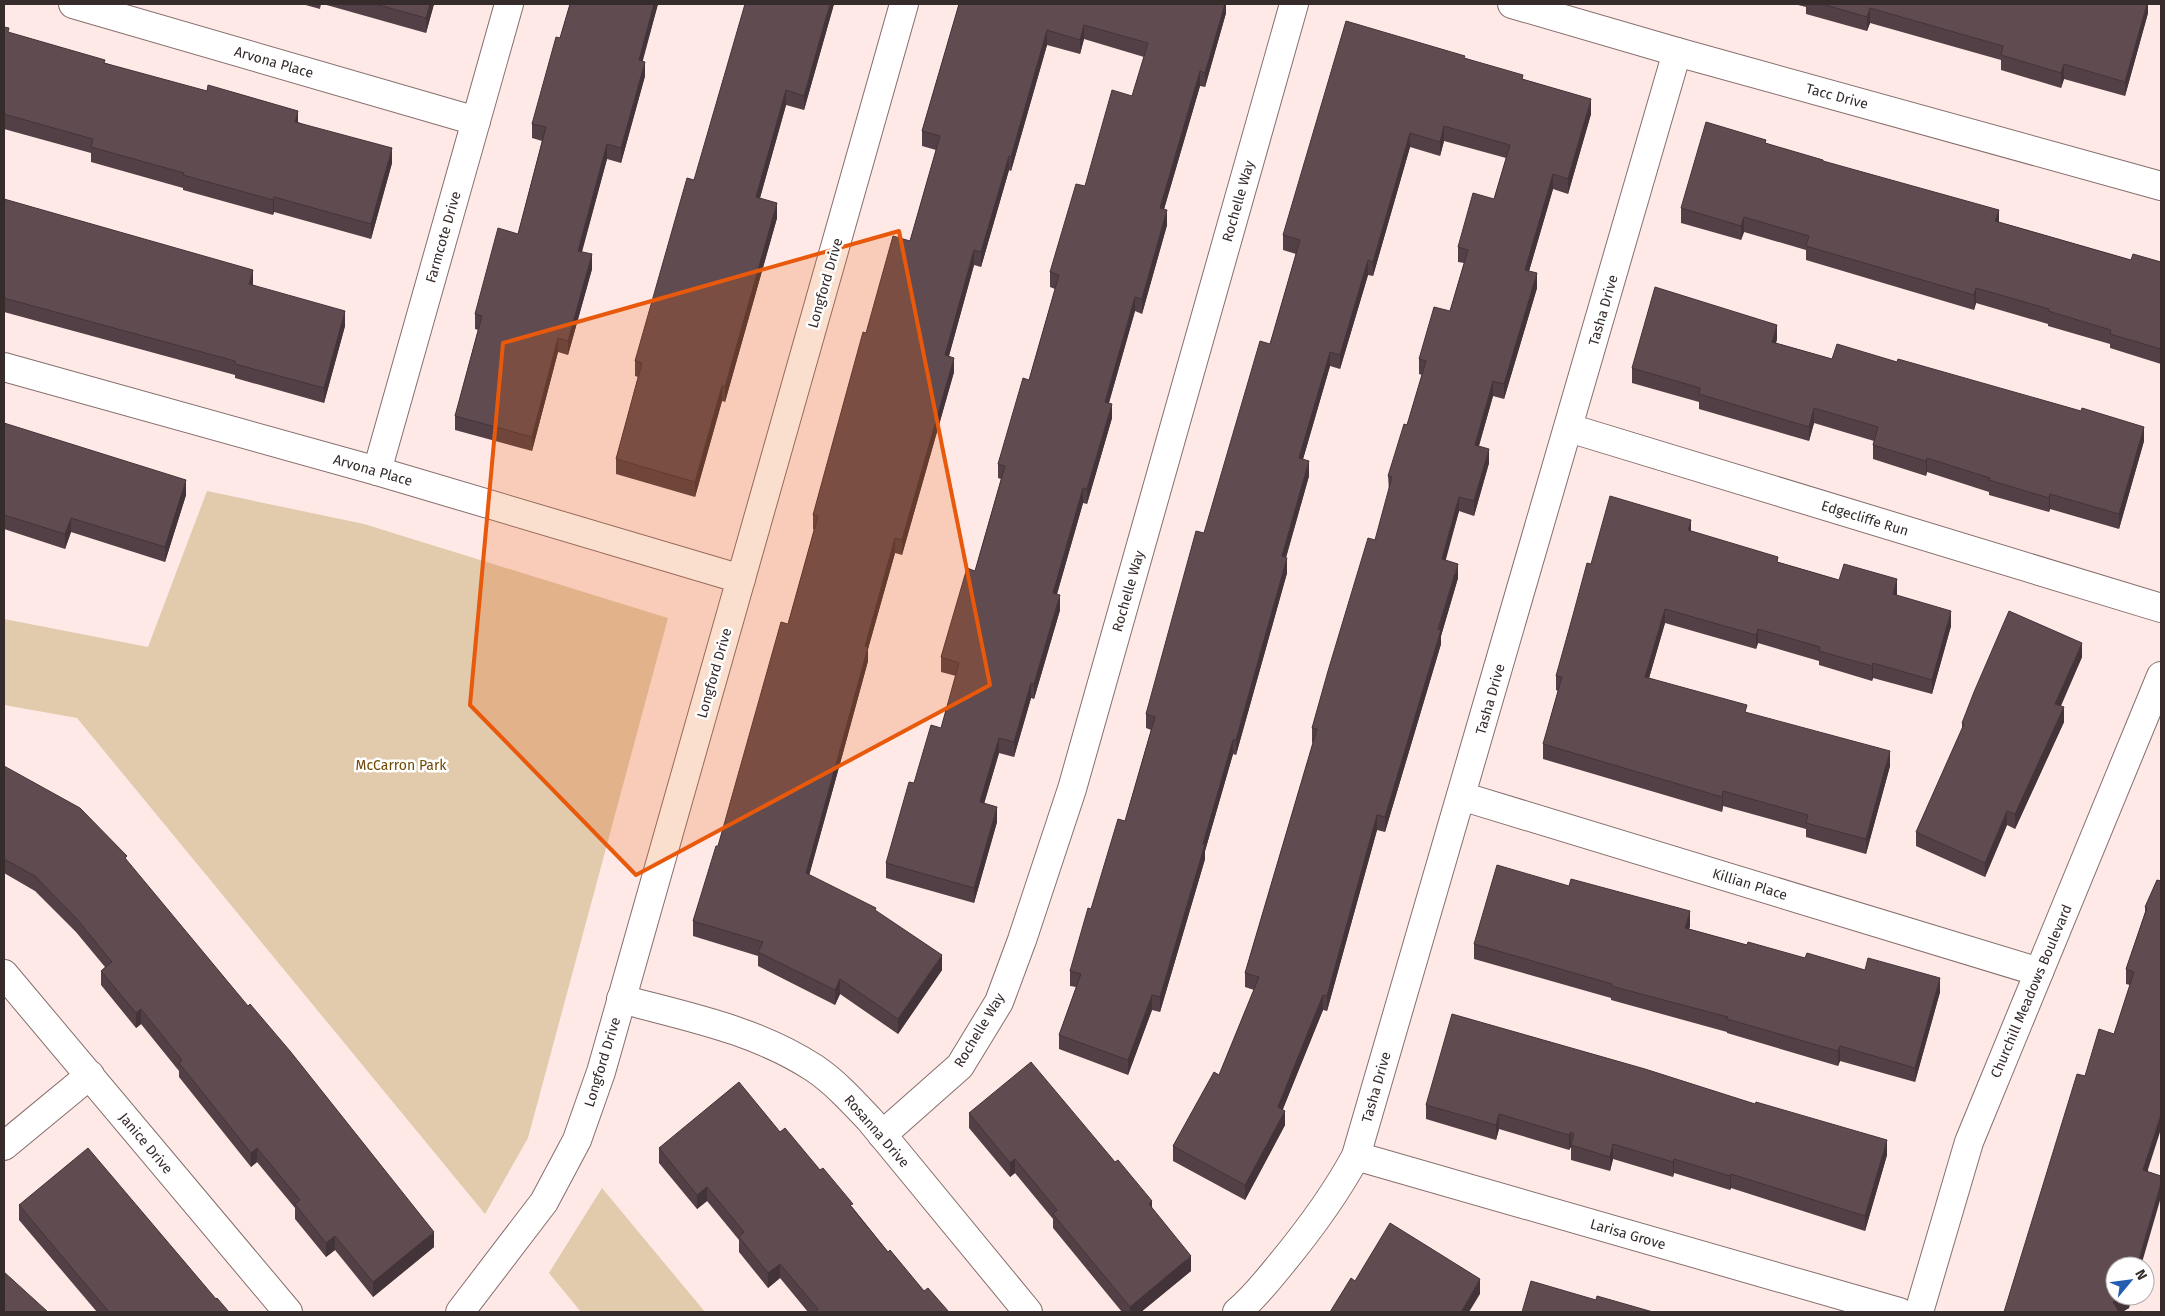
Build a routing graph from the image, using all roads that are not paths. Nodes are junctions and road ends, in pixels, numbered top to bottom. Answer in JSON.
{"nodes":[{"id":1,"x":73,"y":4,"type":"edge"},
{"id":2,"x":509,"y":4,"type":"edge"},
{"id":3,"x":904,"y":4,"type":"edge"},
{"id":4,"x":1294,"y":4,"type":"edge"},
{"id":5,"x":1512,"y":4,"type":"edge"},
{"id":6,"x":1678,"y":52,"type":"junction"},
{"id":7,"x":476,"y":121,"type":"junction"},
{"id":8,"x":2161,"y":186,"type":"edge"},
{"id":9,"x":4,"y":367,"type":"edge"},
{"id":10,"x":1569,"y":428,"type":"junction"},
{"id":11,"x":377,"y":471,"type":"junction"},
{"id":12,"x":741,"y":579,"type":"junction"},
{"id":13,"x":2161,"y":608,"type":"edge"},
{"id":14,"x":2161,"y":676,"type":"edge"},
{"id":15,"x":1461,"y":796,"type":"junction"},
{"id":16,"x":2039,"y":972,"type":"junction"},
{"id":17,"x":4,"y":974,"type":"edge"},
{"id":18,"x":621,"y":1000,"type":"junction"},
{"id":19,"x":90,"y":1075,"type":"junction"},
{"id":20,"x":882,"y":1135,"type":"junction"},
{"id":21,"x":4,"y":1146,"type":"edge"},
{"id":22,"x":1356,"y":1156,"type":"junction"},
{"id":23,"x":288,"y":1312,"type":"edge"},
{"id":24,"x":460,"y":1312,"type":"edge"},
{"id":25,"x":1028,"y":1312,"type":"edge"},
{"id":26,"x":1237,"y":1312,"type":"edge"},
{"id":27,"x":1899,"y":1312,"type":"edge"},
{"id":28,"x":1919,"y":1312,"type":"edge"}],
"edges":[{"from":1,"to":7,"type":"street","name":"Arvona Place"},
{"from":2,"to":7,"type":"street","name":"Farmcote Drive"},
{"from":3,"to":12,"type":"street","name":"Longford Drive"},
{"from":4,"to":20,"type":"street","name":"Rochelle Way"},
{"from":5,"to":6,"type":"street","name":"Tacc Drive"},
{"from":6,"to":8,"type":"street","name":"Tacc Drive"},
{"from":6,"to":10,"type":"street","name":"Tasha Drive"},
{"from":7,"to":11,"type":"street","name":"Farmcote Drive"},
{"from":9,"to":11,"type":"street","name":"Arvona Place"},
{"from":10,"to":13,"type":"street","name":"Edgecliffe Run"},
{"from":10,"to":15,"type":"street","name":"Tasha Drive"},
{"from":11,"to":12,"type":"street","name":"Arvona Place"},
{"from":12,"to":18,"type":"street","name":"Longford Drive"},
{"from":14,"to":16,"type":"street","name":"Churchill Meadows Boulevard"},
{"from":15,"to":16,"type":"street","name":"Killian Place"},
{"from":15,"to":22,"type":"street","name":"Tasha Drive"},
{"from":16,"to":28,"type":"street","name":"Churchill Meadows Boulevard"},
{"from":17,"to":19,"type":"street","name":"Janice Drive"},
{"from":18,"to":20,"type":"street","name":"Rosanna Drive"},
{"from":18,"to":24,"type":"street","name":"Longford Drive"},
{"from":19,"to":21,"type":"street"},
{"from":19,"to":23,"type":"street","name":"Janice Drive"},
{"from":20,"to":25,"type":"street","name":"Rosanna Drive"},
{"from":22,"to":26,"type":"street","name":"Tasha Drive"},
{"from":22,"to":27,"type":"street","name":"Larisa Grove"}]}
